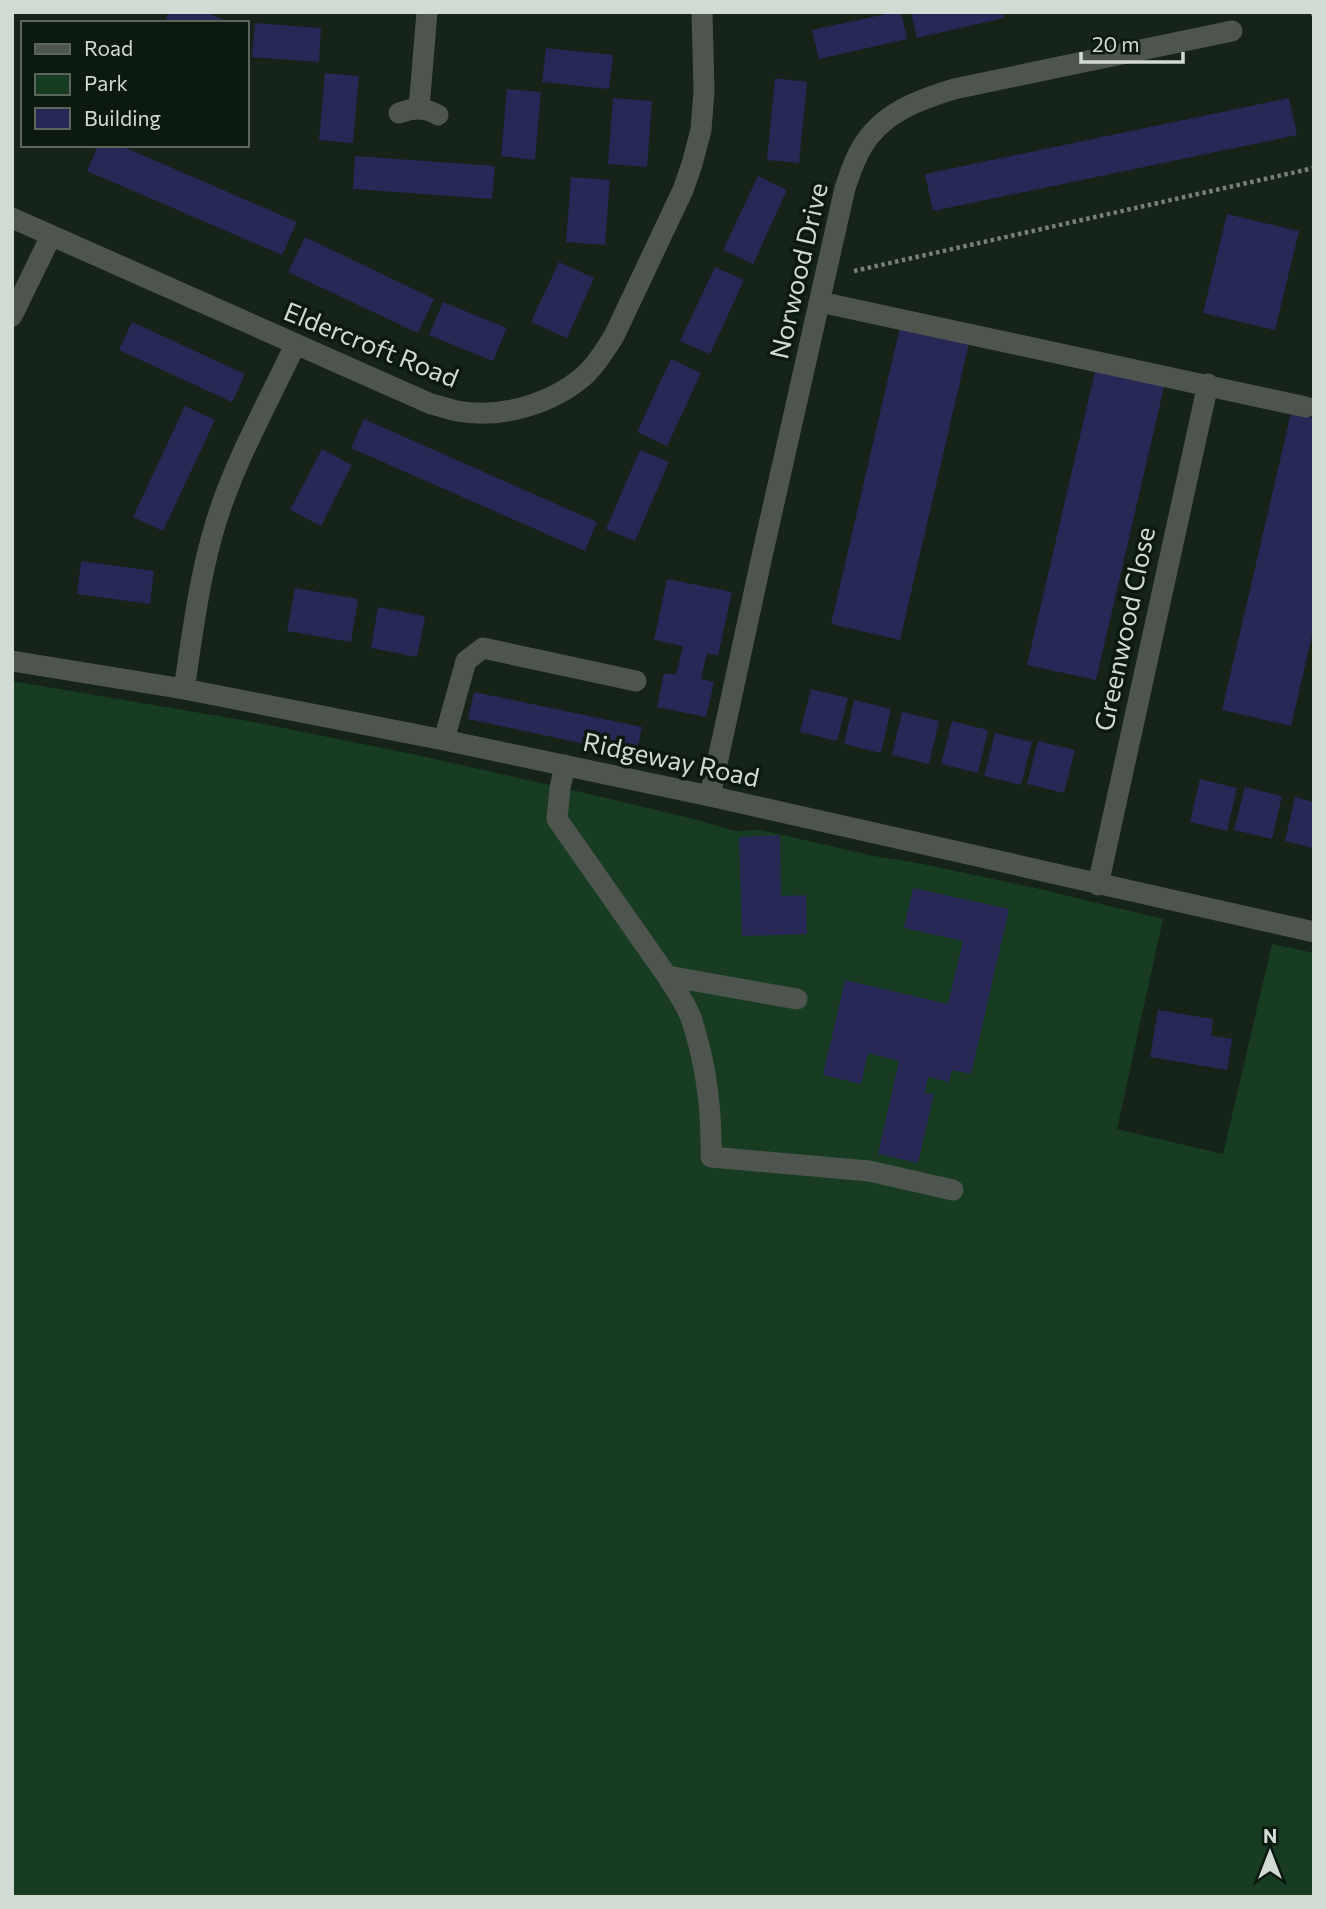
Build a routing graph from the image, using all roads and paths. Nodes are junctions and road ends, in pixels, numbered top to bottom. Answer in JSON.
{"nodes":[{"id":1,"x":427,"y":12,"type":"edge"},
{"id":2,"x":702,"y":12,"type":"edge"},
{"id":3,"x":1313,"y":12,"type":"edge"},
{"id":4,"x":1314,"y":19,"type":"edge"},
{"id":5,"x":1232,"y":31,"type":"dead end"},
{"id":6,"x":419,"y":112,"type":"dead end"},
{"id":7,"x":1314,"y":168,"type":"edge"},
{"id":8,"x":12,"y":218,"type":"edge"},
{"id":9,"x":51,"y":236,"type":"junction"},
{"id":10,"x":825,"y":277,"type":"junction"},
{"id":11,"x":820,"y":302,"type":"junction"},
{"id":12,"x":12,"y":316,"type":"edge"},
{"id":13,"x":295,"y":345,"type":"junction"},
{"id":14,"x":1208,"y":384,"type":"junction"},
{"id":15,"x":1306,"y":407,"type":"dead end"},
{"id":16,"x":12,"y":661,"type":"edge"},
{"id":17,"x":636,"y":681,"type":"dead end"},
{"id":18,"x":184,"y":689,"type":"junction"},
{"id":19,"x":444,"y":740,"type":"junction"},
{"id":20,"x":565,"y":765,"type":"junction"},
{"id":21,"x":710,"y":796,"type":"junction"},
{"id":22,"x":1098,"y":885,"type":"junction"},
{"id":23,"x":1314,"y":932,"type":"edge"},
{"id":24,"x":667,"y":976,"type":"junction"},
{"id":25,"x":797,"y":999,"type":"dead end"},
{"id":26,"x":953,"y":1190,"type":"dead end"}],
"edges":[{"from":1,"to":6,"type":"street"},
{"from":2,"to":13,"type":"street","name":"Eldercroft Road"},
{"from":3,"to":4,"type":"path"},
{"from":5,"to":10,"type":"street","name":"Norwood Drive"},
{"from":7,"to":10,"type":"path"},
{"from":8,"to":9,"type":"street","name":"Eldercroft Road"},
{"from":9,"to":12,"type":"street"},
{"from":9,"to":13,"type":"street","name":"Eldercroft Road"},
{"from":10,"to":11,"type":"street","name":"Norwood Drive"},
{"from":11,"to":14,"type":"street"},
{"from":11,"to":21,"type":"street","name":"Norwood Drive"},
{"from":13,"to":18,"type":"street"},
{"from":14,"to":15,"type":"street"},
{"from":14,"to":22,"type":"street","name":"Greenwood Close"},
{"from":16,"to":18,"type":"street","name":"Ridgeway Road"},
{"from":17,"to":19,"type":"street"},
{"from":18,"to":19,"type":"street","name":"Ridgeway Road"},
{"from":19,"to":20,"type":"street","name":"Ridgeway Road"},
{"from":20,"to":21,"type":"street","name":"Ridgeway Road"},
{"from":20,"to":24,"type":"street"},
{"from":21,"to":22,"type":"street","name":"Ridgeway Road"},
{"from":22,"to":23,"type":"street","name":"Ridgeway Road"},
{"from":24,"to":25,"type":"street"},
{"from":24,"to":26,"type":"street"}]}
